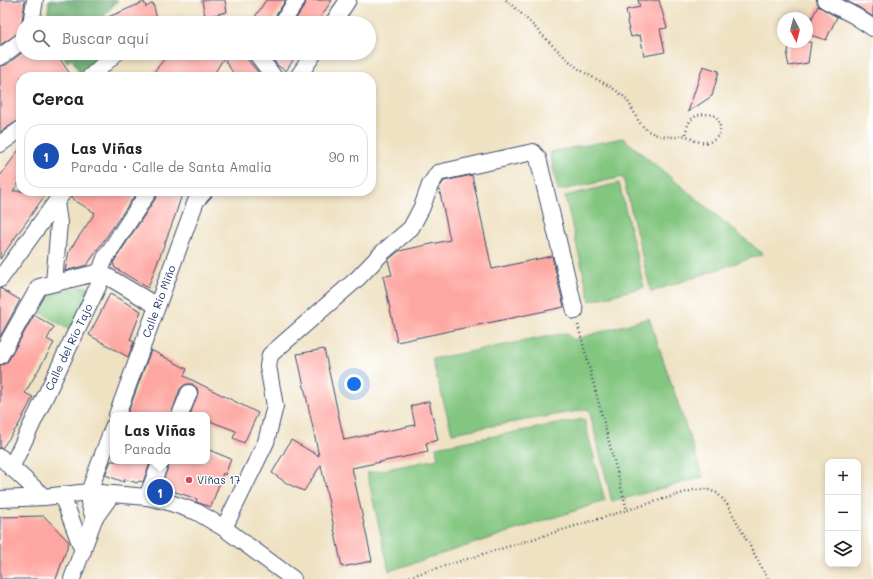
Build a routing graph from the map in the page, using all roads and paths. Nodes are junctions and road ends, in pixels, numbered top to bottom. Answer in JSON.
{"nodes":[{"id":1,"x":35,"y":0,"type":"edge"},
{"id":2,"x":297,"y":0,"type":"edge"},
{"id":3,"x":348,"y":0,"type":"edge"},
{"id":4,"x":506,"y":0,"type":"edge"},
{"id":5,"x":825,"y":0,"type":"edge"},
{"id":6,"x":33,"y":16,"type":"edge"},
{"id":7,"x":287,"y":16,"type":"edge"},
{"id":8,"x":338,"y":16,"type":"edge"},
{"id":9,"x":873,"y":28,"type":"edge"},
{"id":10,"x":16,"y":45,"type":"edge"},
{"id":11,"x":0,"y":57,"type":"edge"},
{"id":12,"x":108,"y":60,"type":"edge"},
{"id":13,"x":263,"y":60,"type":"edge"},
{"id":14,"x":309,"y":60,"type":"edge"},
{"id":15,"x":95,"y":72,"type":"edge"},
{"id":16,"x":271,"y":72,"type":"edge"},
{"id":17,"x":301,"y":72,"type":"edge"},
{"id":18,"x":16,"y":133,"type":"edge"},
{"id":19,"x":686,"y":136,"type":"junction"},
{"id":20,"x":0,"y":144,"type":"edge"},
{"id":21,"x":60,"y":196,"type":"edge"},
{"id":22,"x":146,"y":196,"type":"edge"},
{"id":23,"x":200,"y":196,"type":"edge"},
{"id":24,"x":100,"y":272,"type":"junction"},
{"id":25,"x":0,"y":279,"type":"edge"},
{"id":26,"x":54,"y":284,"type":"junction"},
{"id":27,"x":157,"y":306,"type":"junction"},
{"id":28,"x":575,"y":311,"type":"joint"},
{"id":29,"x":0,"y":356,"type":"edge"},
{"id":30,"x":188,"y":393,"type":"dead end"},
{"id":31,"x":118,"y":412,"type":"edge"},
{"id":32,"x":181,"y":412,"type":"edge"},
{"id":33,"x":110,"y":435,"type":"edge"},
{"id":34,"x":6,"y":463,"type":"edge"},
{"id":35,"x":160,"y":464,"type":"edge"},
{"id":36,"x":89,"y":492,"type":"junction"},
{"id":37,"x":112,"y":494,"type":"junction"},
{"id":38,"x":62,"y":495,"type":"junction"},
{"id":39,"x":44,"y":497,"type":"junction"},
{"id":40,"x":147,"y":497,"type":"junction"},
{"id":41,"x":0,"y":499,"type":"edge"},
{"id":42,"x":627,"y":510,"type":"junction"},
{"id":43,"x":94,"y":519,"type":"junction"},
{"id":44,"x":224,"y":528,"type":"junction"},
{"id":45,"x":83,"y":550,"type":"junction"},
{"id":46,"x":72,"y":579,"type":"edge"},
{"id":47,"x":293,"y":579,"type":"edge"},
{"id":48,"x":402,"y":579,"type":"edge"},
{"id":49,"x":768,"y":579,"type":"edge"}],
"edges":[{"from":1,"to":6,"type":"street"},
{"from":2,"to":7,"type":"street"},
{"from":3,"to":8,"type":"street"},
{"from":4,"to":19,"type":"path"},
{"from":5,"to":9,"type":"street"},
{"from":10,"to":11,"type":"street"},
{"from":12,"to":15,"type":"street"},
{"from":13,"to":16,"type":"street"},
{"from":14,"to":17,"type":"street"},
{"from":18,"to":20,"type":"street"},
{"from":19,"to":19,"type":"path"},
{"from":21,"to":25,"type":"street"},
{"from":21,"to":26,"type":"street"},
{"from":22,"to":24,"type":"street","name":"Calle del Río Tajo"},
{"from":23,"to":27,"type":"street","name":"Calle Río Miño"},
{"from":24,"to":26,"type":"street"},
{"from":24,"to":27,"type":"street"},
{"from":24,"to":34,"type":"street","name":"Calle del Río Tajo"},
{"from":26,"to":29,"type":"street"},
{"from":27,"to":31,"type":"street","name":"Calle Río Miño"},
{"from":28,"to":42,"type":"path"},
{"from":28,"to":44,"type":"street"},
{"from":30,"to":32,"type":"street"},
{"from":33,"to":36,"type":"street"},
{"from":34,"to":39,"type":"street","name":"Calle del Río Tajo"},
{"from":35,"to":40,"type":"street"},
{"from":36,"to":37,"type":"street"},
{"from":36,"to":38,"type":"street"},
{"from":36,"to":43,"type":"street"},
{"from":37,"to":40,"type":"street"},
{"from":37,"to":43,"type":"street"},
{"from":38,"to":39,"type":"street"},
{"from":38,"to":45,"type":"street"},
{"from":39,"to":41,"type":"street"},
{"from":40,"to":44,"type":"street"},
{"from":42,"to":48,"type":"path"},
{"from":42,"to":49,"type":"path"},
{"from":43,"to":45,"type":"street"},
{"from":44,"to":47,"type":"street"},
{"from":45,"to":46,"type":"street"}]}
